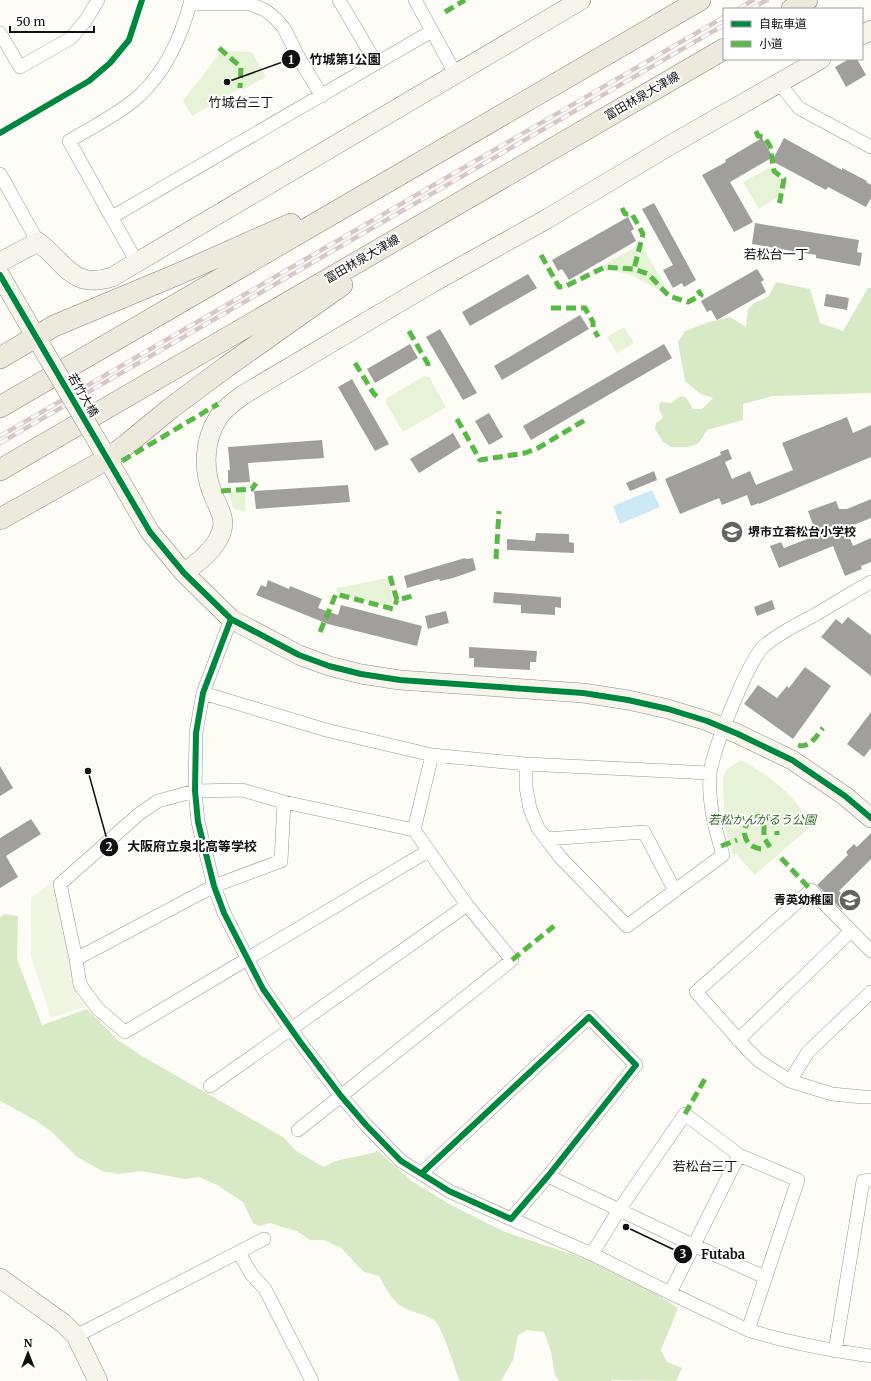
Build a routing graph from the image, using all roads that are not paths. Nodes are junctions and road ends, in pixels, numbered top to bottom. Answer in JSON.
{"nodes":[{"id":1,"x":98,"y":0,"type":"edge"},
{"id":2,"x":339,"y":0,"type":"edge"},
{"id":3,"x":415,"y":0,"type":"edge"},
{"id":4,"x":581,"y":0,"type":"edge"},
{"id":5,"x":700,"y":0,"type":"edge"},
{"id":6,"x":808,"y":0,"type":"edge"},
{"id":7,"x":190,"y":2,"type":"edge"},
{"id":8,"x":794,"y":8,"type":"edge"},
{"id":9,"x":432,"y":31,"type":"junction"},
{"id":10,"x":0,"y":33,"type":"edge"},
{"id":11,"x":723,"y":49,"type":"edge"},
{"id":12,"x":818,"y":60,"type":"edge"},
{"id":13,"x":376,"y":64,"type":"junction"},
{"id":14,"x":456,"y":73,"type":"junction"},
{"id":15,"x":779,"y":83,"type":"junction"},
{"id":16,"x":322,"y":96,"type":"junction"},
{"id":17,"x":514,"y":108,"type":"junction"},
{"id":18,"x":871,"y":148,"type":"edge"},
{"id":19,"x":0,"y":174,"type":"edge"},
{"id":20,"x":475,"y":194,"type":"junction"},
{"id":21,"x":112,"y":217,"type":"junction"},
{"id":22,"x":38,"y":242,"type":"junction"},
{"id":23,"x":136,"y":261,"type":"junction"},
{"id":24,"x":0,"y":262,"type":"edge"},
{"id":25,"x":0,"y":275,"type":"edge"},
{"id":26,"x":175,"y":305,"type":"junction"},
{"id":27,"x":36,"y":337,"type":"junction"},
{"id":28,"x":0,"y":358,"type":"edge"},
{"id":29,"x":0,"y":394,"type":"edge"},
{"id":30,"x":0,"y":407,"type":"edge"},
{"id":31,"x":104,"y":452,"type":"junction"},
{"id":32,"x":23,"y":457,"type":"junction"},
{"id":33,"x":0,"y":470,"type":"edge"},
{"id":34,"x":0,"y":474,"type":"edge"},
{"id":35,"x":0,"y":519,"type":"edge"},
{"id":36,"x":184,"y":573,"type":"junction"},
{"id":37,"x":871,"y":582,"type":"edge"},
{"id":38,"x":231,"y":619,"type":"junction"},
{"id":39,"x":203,"y":693,"type":"junction"},
{"id":40,"x":724,"y":728,"type":"junction"},
{"id":41,"x":432,"y":755,"type":"junction"},
{"id":42,"x":526,"y":764,"type":"junction"},
{"id":43,"x":710,"y":773,"type":"junction"},
{"id":44,"x":195,"y":791,"type":"junction"},
{"id":45,"x":284,"y":802,"type":"junction"},
{"id":46,"x":871,"y":818,"type":"edge"},
{"id":47,"x":414,"y":830,"type":"junction"},
{"id":48,"x":546,"y":839,"type":"junction"},
{"id":49,"x":428,"y":851,"type":"junction"},
{"id":50,"x":214,"y":886,"type":"junction"},
{"id":51,"x":675,"y":891,"type":"junction"},
{"id":52,"x":467,"y":904,"type":"junction"},
{"id":53,"x":851,"y":931,"type":"junction"},
{"id":54,"x":871,"y":951,"type":"edge"},
{"id":55,"x":76,"y":959,"type":"junction"},
{"id":56,"x":247,"y":959,"type":"junction"},
{"id":57,"x":871,"y":992,"type":"edge"},
{"id":58,"x":291,"y":1029,"type":"junction"},
{"id":59,"x":738,"y":1040,"type":"junction"},
{"id":60,"x":790,"y":1081,"type":"junction"},
{"id":61,"x":210,"y":1086,"type":"dead end"},
{"id":62,"x":341,"y":1096,"type":"junction"},
{"id":63,"x":871,"y":1097,"type":"edge"},
{"id":64,"x":298,"y":1130,"type":"dead end"},
{"id":65,"x":738,"y":1155,"type":"junction"},
{"id":66,"x":422,"y":1173,"type":"junction"},
{"id":67,"x":548,"y":1176,"type":"junction"},
{"id":68,"x":871,"y":1180,"type":"edge"},
{"id":69,"x":619,"y":1210,"type":"junction"},
{"id":70,"x":511,"y":1219,"type":"junction"},
{"id":71,"x":264,"y":1239,"type":"dead end"},
{"id":72,"x":693,"y":1245,"type":"junction"},
{"id":73,"x":239,"y":1253,"type":"junction"},
{"id":74,"x":592,"y":1254,"type":"junction"},
{"id":75,"x":0,"y":1278,"type":"edge"},
{"id":76,"x":765,"y":1278,"type":"junction"},
{"id":77,"x":670,"y":1293,"type":"junction"},
{"id":78,"x":748,"y":1330,"type":"junction"},
{"id":79,"x":76,"y":1336,"type":"junction"},
{"id":80,"x":835,"y":1351,"type":"junction"},
{"id":81,"x":871,"y":1356,"type":"edge"},
{"id":82,"x":98,"y":1381,"type":"edge"},
{"id":83,"x":312,"y":1381,"type":"edge"}],
"edges":[{"from":1,"to":10,"type":"street"},
{"from":2,"to":13,"type":"street"},
{"from":3,"to":9,"type":"street"},
{"from":4,"to":14,"type":"street"},
{"from":5,"to":17,"type":"main road"},
{"from":6,"to":8,"type":"main road"},
{"from":7,"to":16,"type":"street"},
{"from":7,"to":21,"type":"street"},
{"from":9,"to":13,"type":"street"},
{"from":9,"to":14,"type":"street"},
{"from":11,"to":20,"type":"main road","name":"富田林泉大津線"},
{"from":12,"to":15,"type":"street"},
{"from":13,"to":16,"type":"street"},
{"from":14,"to":23,"type":"street"},
{"from":15,"to":18,"type":"street"},
{"from":15,"to":36,"type":"street"},
{"from":16,"to":21,"type":"street"},
{"from":17,"to":26,"type":"main road"},
{"from":17,"to":27,"type":"main road"},
{"from":19,"to":22,"type":"street"},
{"from":20,"to":31,"type":"main road"},
{"from":20,"to":32,"type":"main road","name":"富田林泉大津線"},
{"from":21,"to":23,"type":"street"},
{"from":22,"to":23,"type":"street"},
{"from":22,"to":24,"type":"street"},
{"from":25,"to":27,"type":"street","name":"若竹大橋"},
{"from":26,"to":29,"type":"main road"},
{"from":26,"to":30,"type":"main road"},
{"from":27,"to":28,"type":"main road"},
{"from":27,"to":31,"type":"street","name":"若竹大橋","bridge":true},
{"from":31,"to":35,"type":"main road"},
{"from":31,"to":36,"type":"street","name":"若竹大橋"},
{"from":32,"to":33,"type":"main road","name":"富田林泉大津線"},
{"from":32,"to":34,"type":"main road"},
{"from":36,"to":38,"type":"street","name":"若竹大橋"},
{"from":37,"to":40,"type":"street"},
{"from":38,"to":39,"type":"street"},
{"from":38,"to":40,"type":"street","name":"若竹大橋"},
{"from":39,"to":41,"type":"street"},
{"from":39,"to":44,"type":"street"},
{"from":40,"to":43,"type":"street"},
{"from":40,"to":46,"type":"street","name":"若竹大橋"},
{"from":41,"to":42,"type":"street"},
{"from":41,"to":47,"type":"street"},
{"from":42,"to":43,"type":"street"},
{"from":42,"to":48,"type":"street"},
{"from":43,"to":51,"type":"street"},
{"from":44,"to":45,"type":"street"},
{"from":44,"to":50,"type":"street"},
{"from":44,"to":55,"type":"street"},
{"from":45,"to":47,"type":"street"},
{"from":45,"to":50,"type":"street"},
{"from":47,"to":49,"type":"street"},
{"from":48,"to":51,"type":"street"},
{"from":48,"to":51,"type":"street"},
{"from":49,"to":52,"type":"street"},
{"from":49,"to":56,"type":"street"},
{"from":50,"to":55,"type":"street"},
{"from":50,"to":56,"type":"street"},
{"from":52,"to":58,"type":"street"},
{"from":52,"to":62,"type":"street"},
{"from":53,"to":54,"type":"street"},
{"from":53,"to":59,"type":"street"},
{"from":53,"to":59,"type":"street"},
{"from":55,"to":56,"type":"street"},
{"from":56,"to":58,"type":"street"},
{"from":57,"to":60,"type":"street"},
{"from":58,"to":61,"type":"street"},
{"from":58,"to":62,"type":"street"},
{"from":59,"to":60,"type":"street"},
{"from":60,"to":63,"type":"street"},
{"from":62,"to":64,"type":"street"},
{"from":62,"to":66,"type":"street"},
{"from":65,"to":69,"type":"street"},
{"from":65,"to":72,"type":"street"},
{"from":65,"to":76,"type":"street"},
{"from":66,"to":67,"type":"street"},
{"from":66,"to":70,"type":"street"},
{"from":67,"to":69,"type":"street"},
{"from":67,"to":70,"type":"street"},
{"from":68,"to":80,"type":"street"},
{"from":69,"to":72,"type":"street"},
{"from":69,"to":74,"type":"street"},
{"from":70,"to":74,"type":"street"},
{"from":71,"to":73,"type":"street"},
{"from":72,"to":76,"type":"street"},
{"from":72,"to":77,"type":"street"},
{"from":73,"to":79,"type":"street"},
{"from":73,"to":83,"type":"street"},
{"from":74,"to":77,"type":"street"},
{"from":75,"to":79,"type":"street"},
{"from":76,"to":78,"type":"street"},
{"from":77,"to":78,"type":"street"},
{"from":78,"to":80,"type":"street"},
{"from":79,"to":82,"type":"street"},
{"from":80,"to":81,"type":"street"}]}
